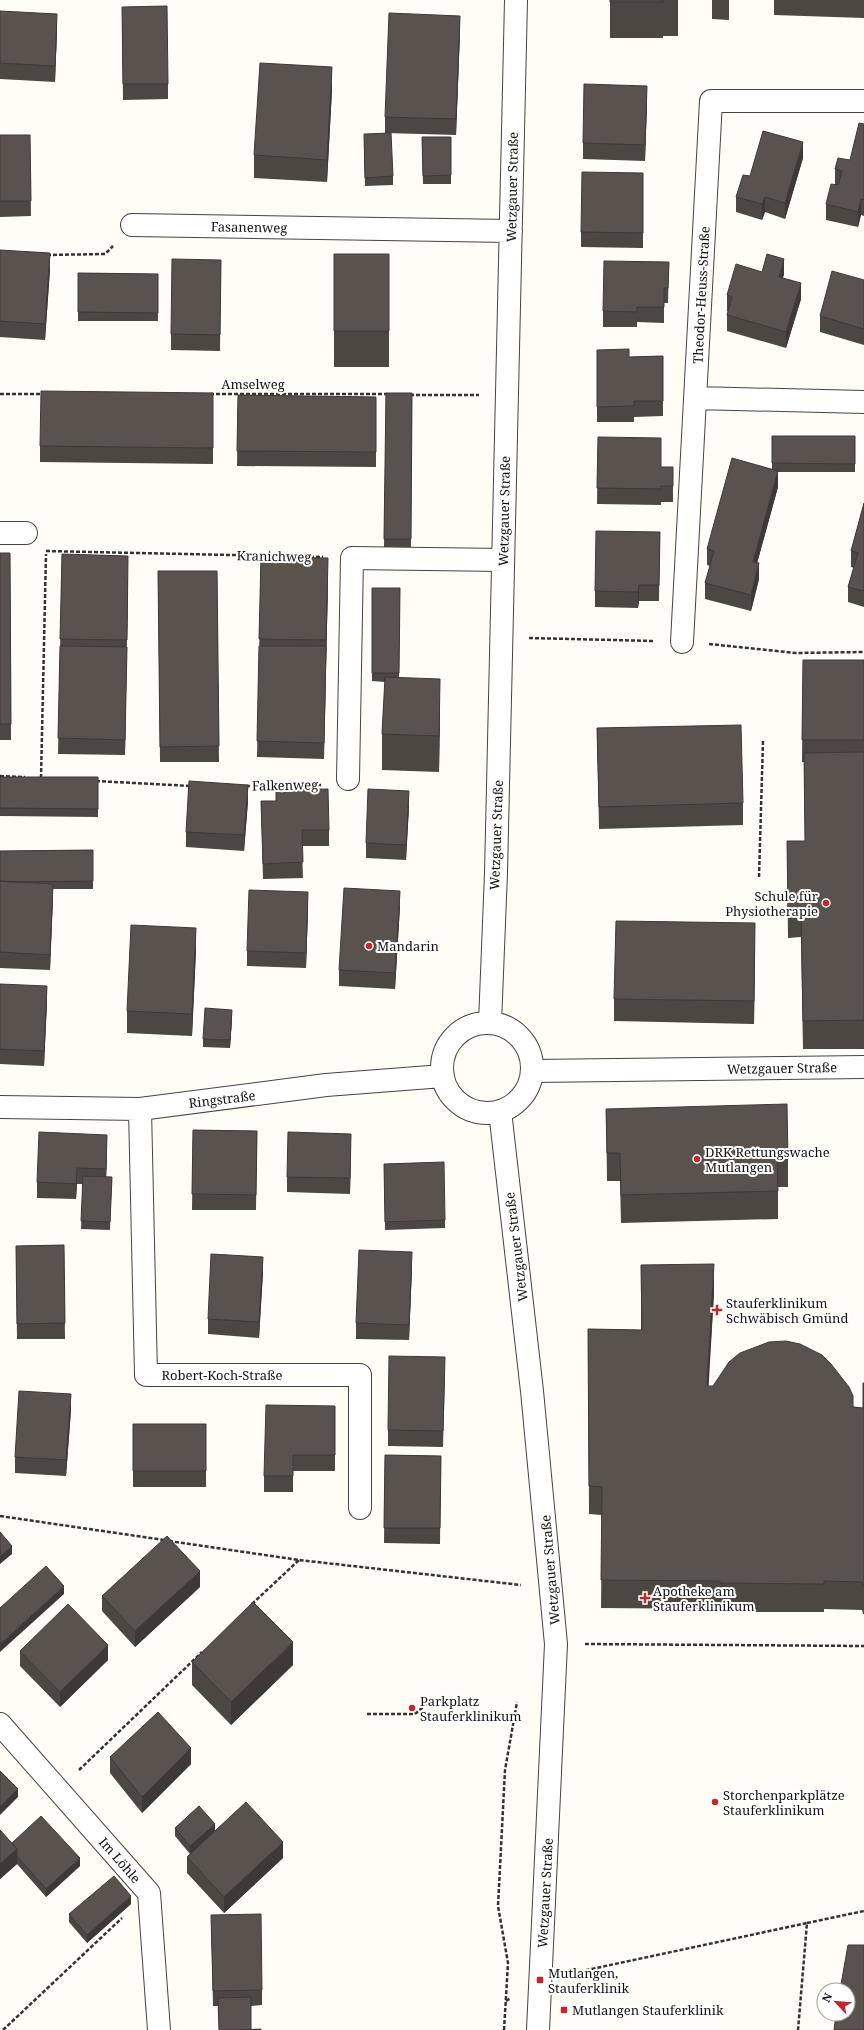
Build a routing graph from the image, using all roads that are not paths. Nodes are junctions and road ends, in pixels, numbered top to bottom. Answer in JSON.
{"nodes":[{"id":1,"x":516,"y":0,"type":"edge"},
{"id":2,"x":864,"y":101,"type":"edge"},
{"id":3,"x":132,"y":226,"type":"road end"},
{"id":4,"x":511,"y":231,"type":"junction"},
{"id":5,"x":695,"y":398,"type":"junction"},
{"id":6,"x":864,"y":402,"type":"edge"},
{"id":7,"x":0,"y":533,"type":"edge"},
{"id":8,"x":26,"y":533,"type":"road end"},
{"id":9,"x":503,"y":560,"type":"junction"},
{"id":10,"x":682,"y":642,"type":"dead end"},
{"id":11,"x":348,"y":779,"type":"road end"},
{"id":12,"x":490,"y":1023,"type":"junction"},
{"id":13,"x":864,"y":1067,"type":"edge"},
{"id":14,"x":532,"y":1071,"type":"junction"},
{"id":15,"x":443,"y":1076,"type":"junction"},
{"id":16,"x":0,"y":1107,"type":"edge"},
{"id":17,"x":140,"y":1109,"type":"junction"},
{"id":18,"x":500,"y":1111,"type":"junction"},
{"id":19,"x":360,"y":1508,"type":"dead end"},
{"id":20,"x":0,"y":1724,"type":"edge"},
{"id":21,"x":159,"y":2030,"type":"edge"},
{"id":22,"x":538,"y":2030,"type":"edge"}],
"edges":[{"from":1,"to":4,"type":"street","name":"Wetzgauer Straße"},
{"from":2,"to":5,"type":"street","name":"Theodor-Heuss-Straße"},
{"from":3,"to":4,"type":"street","name":"Fasanenweg"},
{"from":4,"to":9,"type":"street","name":"Wetzgauer Straße"},
{"from":5,"to":6,"type":"street"},
{"from":5,"to":10,"type":"street","name":"Theodor-Heuss-Straße"},
{"from":7,"to":8,"type":"street"},
{"from":9,"to":11,"type":"street"},
{"from":9,"to":12,"type":"street","name":"Wetzgauer Straße"},
{"from":12,"to":14,"type":"street"},
{"from":12,"to":15,"type":"street"},
{"from":13,"to":14,"type":"street","name":"Wetzgauer Straße"},
{"from":14,"to":18,"type":"street"},
{"from":15,"to":17,"type":"street","name":"Ringstraße"},
{"from":15,"to":18,"type":"street"},
{"from":16,"to":17,"type":"street","name":"Ringstraße"},
{"from":17,"to":19,"type":"street","name":"Robert-Koch-Straße"},
{"from":18,"to":22,"type":"street","name":"Wetzgauer Straße"},
{"from":20,"to":21,"type":"street","name":"Im Löhle"}]}
